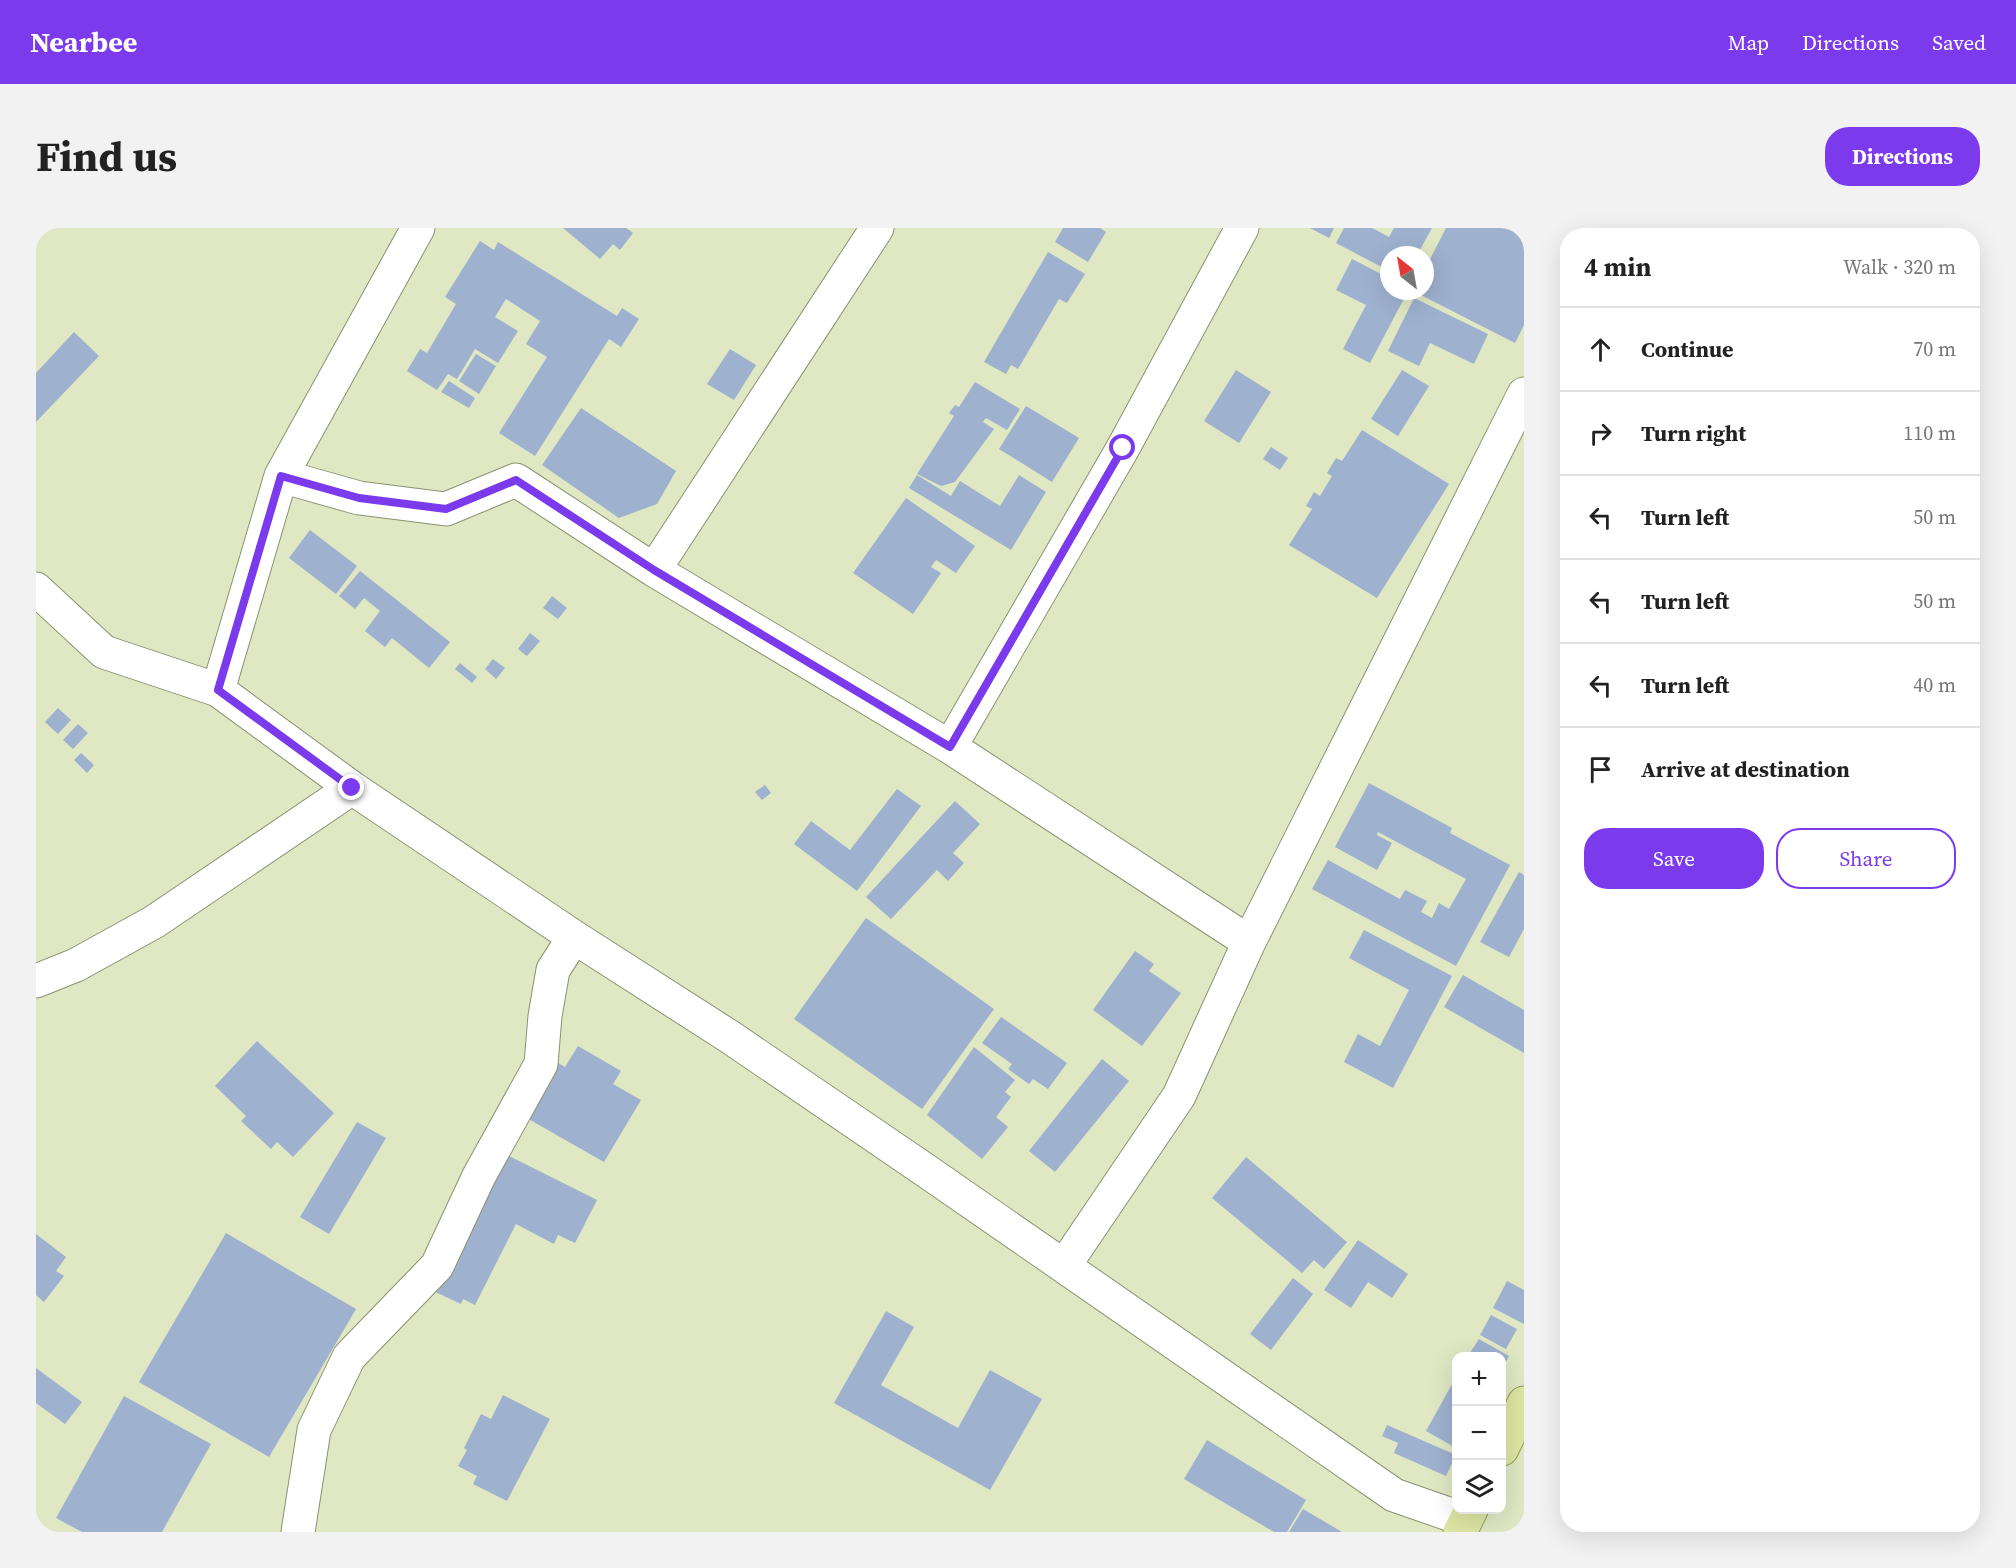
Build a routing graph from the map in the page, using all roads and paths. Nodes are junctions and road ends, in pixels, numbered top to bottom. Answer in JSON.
{"nodes":[{"id":1,"x":418,"y":228,"type":"edge"},
{"id":2,"x":878,"y":228,"type":"edge"},
{"id":3,"x":1242,"y":228,"type":"edge"},
{"id":4,"x":1524,"y":394,"type":"edge"},
{"id":5,"x":281,"y":476,"type":"junction"},
{"id":6,"x":654,"y":570,"type":"junction"},
{"id":7,"x":36,"y":589,"type":"edge"},
{"id":8,"x":218,"y":690,"type":"junction"},
{"id":9,"x":950,"y":747,"type":"junction"},
{"id":10,"x":352,"y":788,"type":"junction"},
{"id":11,"x":574,"y":937,"type":"junction"},
{"id":12,"x":1249,"y":942,"type":"junction"},
{"id":13,"x":36,"y":981,"type":"edge"},
{"id":14,"x":1064,"y":1266,"type":"junction"},
{"id":15,"x":1524,"y":1403,"type":"edge"},
{"id":16,"x":1506,"y":1441,"type":"edge"},
{"id":17,"x":1466,"y":1521,"type":"edge"},
{"id":18,"x":298,"y":1532,"type":"edge"}],
"edges":[{"from":1,"to":5,"type":"street"},
{"from":2,"to":6,"type":"street"},
{"from":3,"to":9,"type":"street"},
{"from":4,"to":12,"type":"street"},
{"from":5,"to":6,"type":"street"},
{"from":5,"to":8,"type":"street"},
{"from":6,"to":9,"type":"street"},
{"from":7,"to":8,"type":"street"},
{"from":8,"to":10,"type":"street"},
{"from":9,"to":12,"type":"street"},
{"from":10,"to":11,"type":"street"},
{"from":10,"to":13,"type":"street"},
{"from":11,"to":14,"type":"street"},
{"from":11,"to":18,"type":"street"},
{"from":12,"to":14,"type":"street"},
{"from":14,"to":17,"type":"street"},
{"from":15,"to":16,"type":"main road"}]}
